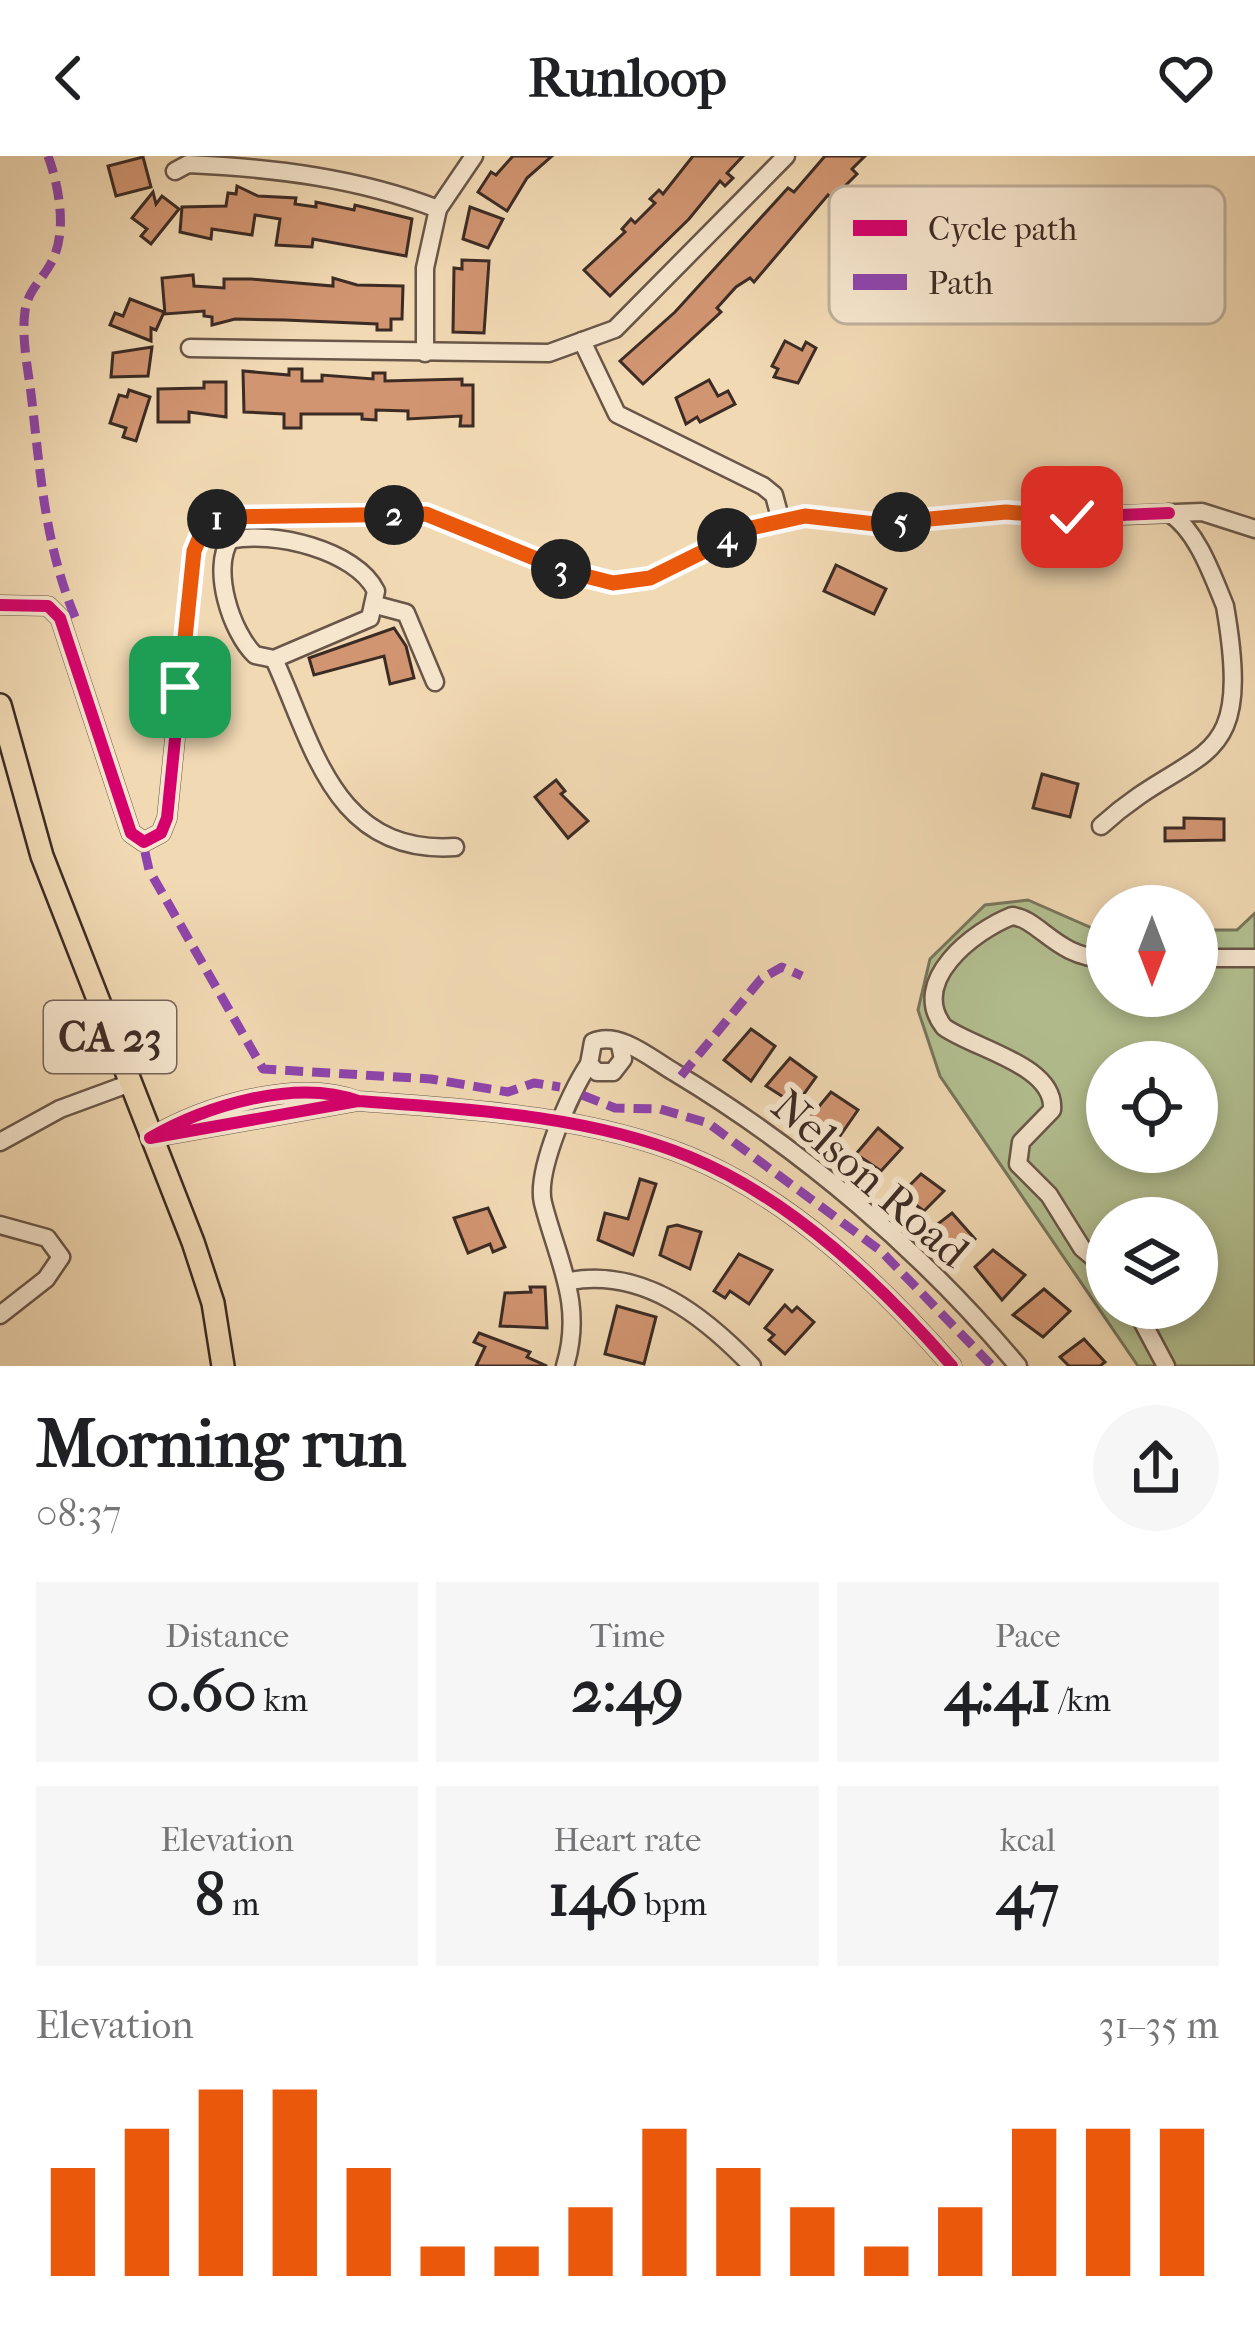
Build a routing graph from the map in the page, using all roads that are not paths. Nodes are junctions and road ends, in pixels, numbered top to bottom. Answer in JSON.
{"nodes":[{"id":1,"x":474,"y":156,"type":"edge"},
{"id":2,"x":786,"y":156,"type":"edge"},
{"id":3,"x":175,"y":171,"type":"dead end"},
{"id":4,"x":438,"y":209,"type":"junction"},
{"id":5,"x":582,"y":341,"type":"junction"},
{"id":6,"x":190,"y":348,"type":"dead end"},
{"id":7,"x":425,"y":353,"type":"junction"},
{"id":8,"x":1169,"y":513,"type":"junction"},
{"id":9,"x":221,"y":517,"type":"junction"},
{"id":10,"x":781,"y":521,"type":"junction"},
{"id":11,"x":1255,"y":529,"type":"edge"},
{"id":12,"x":230,"y":540,"type":"junction"},
{"id":13,"x":0,"y":605,"type":"edge"},
{"id":14,"x":376,"y":605,"type":"junction"},
{"id":15,"x":274,"y":659,"type":"junction"},
{"id":16,"x":435,"y":682,"type":"dead end"},
{"id":17,"x":0,"y":705,"type":"edge"},
{"id":18,"x":1101,"y":826,"type":"dead end"},
{"id":19,"x":455,"y":848,"type":"dead end"},
{"id":20,"x":1086,"y":954,"type":"edge"},
{"id":21,"x":1218,"y":958,"type":"edge"},
{"id":22,"x":1255,"y":958,"type":"edge"},
{"id":23,"x":620,"y":1055,"type":"junction"},
{"id":24,"x":589,"y":1064,"type":"junction"},
{"id":25,"x":128,"y":1084,"type":"junction"},
{"id":26,"x":560,"y":1125,"type":"junction"},
{"id":27,"x":150,"y":1138,"type":"junction"},
{"id":28,"x":0,"y":1142,"type":"edge"},
{"id":29,"x":0,"y":1225,"type":"edge"},
{"id":30,"x":1086,"y":1249,"type":"edge"},
{"id":31,"x":570,"y":1281,"type":"junction"},
{"id":32,"x":0,"y":1315,"type":"edge"},
{"id":33,"x":1146,"y":1329,"type":"edge"},
{"id":34,"x":224,"y":1366,"type":"edge"},
{"id":35,"x":565,"y":1366,"type":"edge"},
{"id":36,"x":752,"y":1366,"type":"edge"},
{"id":37,"x":952,"y":1366,"type":"edge"},
{"id":38,"x":1018,"y":1366,"type":"edge"},
{"id":39,"x":1166,"y":1366,"type":"edge"}],
"edges":[{"from":1,"to":4,"type":"street"},
{"from":2,"to":5,"type":"street"},
{"from":3,"to":4,"type":"street"},
{"from":4,"to":7,"type":"street"},
{"from":5,"to":7,"type":"street"},
{"from":5,"to":10,"type":"street"},
{"from":6,"to":7,"type":"street"},
{"from":8,"to":10,"type":"street"},
{"from":8,"to":11,"type":"street"},
{"from":8,"to":18,"type":"street"},
{"from":9,"to":10,"type":"street"},
{"from":9,"to":12,"type":"street"},
{"from":9,"to":13,"type":"street"},
{"from":12,"to":14,"type":"street"},
{"from":12,"to":15,"type":"street"},
{"from":14,"to":15,"type":"street"},
{"from":14,"to":16,"type":"street"},
{"from":15,"to":19,"type":"street"},
{"from":17,"to":25,"type":"main road","number":"CA 23"},
{"from":20,"to":30,"type":"street"},
{"from":21,"to":22,"type":"street"},
{"from":23,"to":24,"type":"street","name":"Nelson Road"},
{"from":23,"to":24,"type":"street"},
{"from":23,"to":38,"type":"street","name":"Nelson Road"},
{"from":24,"to":26,"type":"street"},
{"from":25,"to":27,"type":"main road","number":"CA 23"},
{"from":25,"to":28,"type":"street"},
{"from":26,"to":27,"type":"street"},
{"from":26,"to":31,"type":"street"},
{"from":26,"to":37,"type":"street"},
{"from":27,"to":34,"type":"main road","number":"CA 23"},
{"from":29,"to":32,"type":"street"},
{"from":31,"to":35,"type":"street"},
{"from":31,"to":36,"type":"street"},
{"from":33,"to":39,"type":"street"}]}
